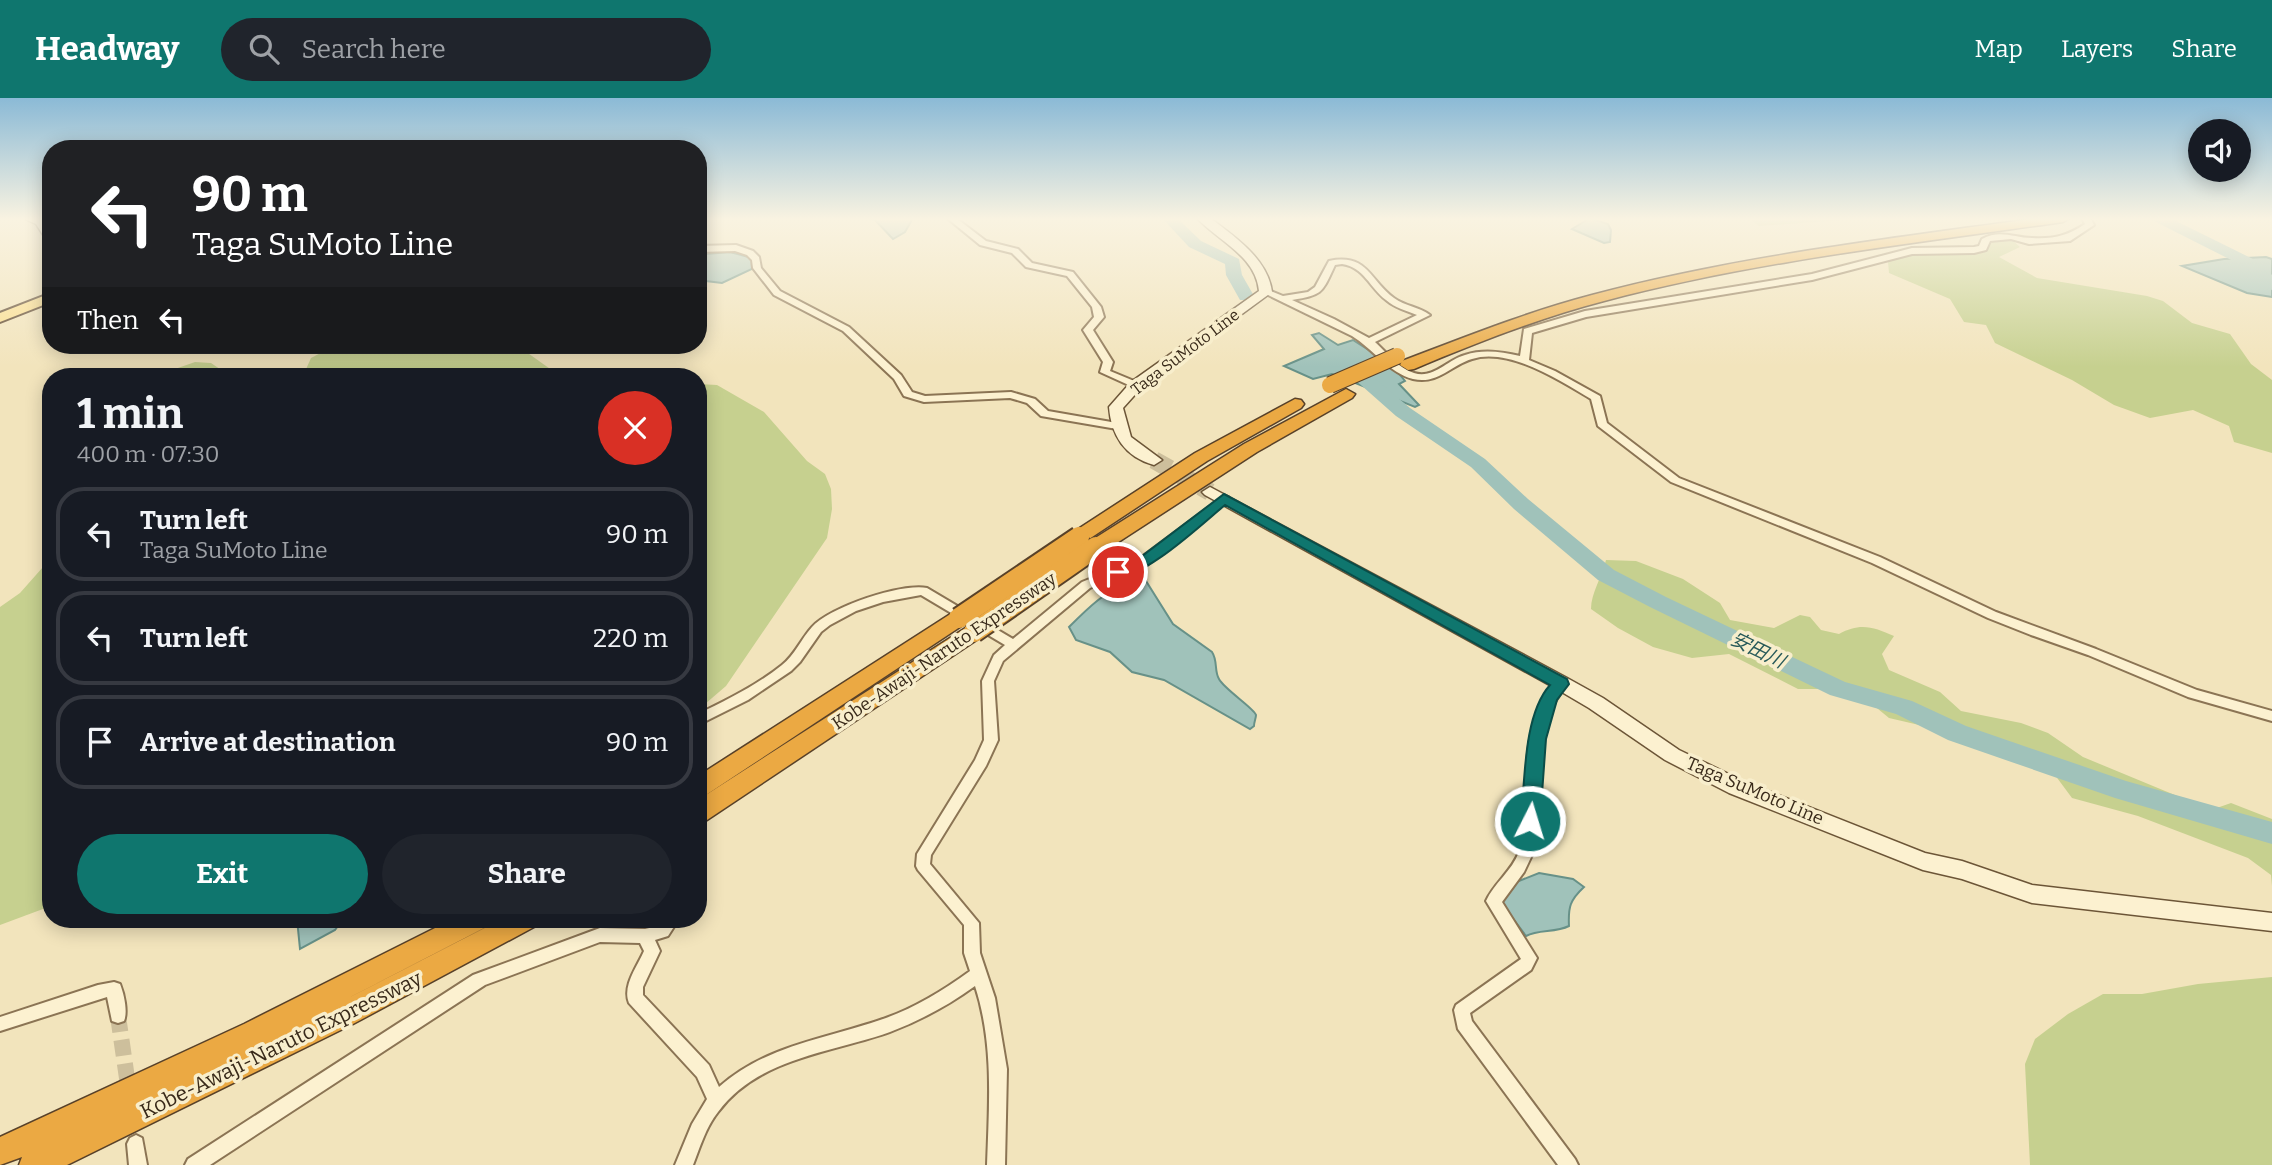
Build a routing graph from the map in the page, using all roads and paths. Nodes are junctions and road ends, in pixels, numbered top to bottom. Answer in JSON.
{"nodes":[{"id":1,"x":757,"y":268,"type":"edge"},
{"id":2,"x":1039,"y":268,"type":"edge"},
{"id":3,"x":1256,"y":268,"type":"edge"},
{"id":4,"x":1330,"y":268,"type":"edge"},
{"id":5,"x":1363,"y":268,"type":"edge"},
{"id":6,"x":1735,"y":268,"type":"edge"},
{"id":7,"x":1847,"y":268,"type":"edge"},
{"id":8,"x":1266,"y":292,"type":"junction"},
{"id":9,"x":1282,"y":299,"type":"junction"},
{"id":10,"x":42,"y":300,"type":"edge"},
{"id":11,"x":0,"y":318,"type":"edge"},
{"id":12,"x":1367,"y":342,"type":"junction"},
{"id":13,"x":1524,"y":361,"type":"junction"},
{"id":14,"x":1136,"y":385,"type":"junction"},
{"id":15,"x":1117,"y":426,"type":"junction"},
{"id":16,"x":1154,"y":460,"type":"tunnel mouth"},
{"id":17,"x":1217,"y":495,"type":"joint"},
{"id":18,"x":966,"y":625,"type":"junction"},
{"id":19,"x":1012,"y":644,"type":"junction"},
{"id":20,"x":1561,"y":684,"type":"junction"},
{"id":21,"x":707,"y":716,"type":"edge"},
{"id":22,"x":2272,"y":716,"type":"edge"},
{"id":23,"x":707,"y":783,"type":"edge"},
{"id":24,"x":707,"y":808,"type":"edge"},
{"id":25,"x":2272,"y":922,"type":"edge"},
{"id":26,"x":459,"y":928,"type":"edge"},
{"id":27,"x":509,"y":928,"type":"edge"},
{"id":28,"x":666,"y":928,"type":"edge"},
{"id":29,"x":645,"y":936,"type":"junction"},
{"id":30,"x":979,"y":974,"type":"junction"},
{"id":31,"x":118,"y":1016,"type":"tunnel mouth"},
{"id":32,"x":0,"y":1024,"type":"edge"},
{"id":33,"x":716,"y":1100,"type":"junction"},
{"id":34,"x":136,"y":1144,"type":"dead end"},
{"id":35,"x":0,"y":1152,"type":"edge"},
{"id":36,"x":34,"y":1165,"type":"edge"},
{"id":37,"x":138,"y":1165,"type":"edge"},
{"id":38,"x":194,"y":1165,"type":"edge"},
{"id":39,"x":684,"y":1165,"type":"edge"},
{"id":40,"x":996,"y":1165,"type":"edge"},
{"id":41,"x":1569,"y":1165,"type":"edge"}],
"edges":[{"from":1,"to":15,"type":"street"},
{"from":2,"to":14,"type":"street"},
{"from":3,"to":8,"type":"main road"},
{"from":4,"to":9,"type":"street"},
{"from":5,"to":12,"type":"street"},
{"from":6,"to":18,"type":"highway","name":"Kobe-Awaji-Naruto Expressway","bridge":true},
{"from":7,"to":13,"type":"street"},
{"from":8,"to":9,"type":"street"},
{"from":8,"to":14,"type":"main road","name":"Taga SuMoto Line"},
{"from":9,"to":12,"type":"street"},
{"from":10,"to":11,"type":"main road"},
{"from":12,"to":13,"type":"street"},
{"from":13,"to":22,"type":"street"},
{"from":14,"to":15,"type":"main road","name":"Taga SuMoto Line"},
{"from":15,"to":16,"type":"main road"},
{"from":17,"to":19,"type":"street"},
{"from":17,"to":20,"type":"main road","name":"Taga SuMoto Line"},
{"from":18,"to":23,"type":"highway","name":"Kobe-Awaji-Naruto Expressway"},
{"from":18,"to":24,"type":"highway","name":"Kobe-Awaji-Naruto Expressway"},
{"from":19,"to":21,"type":"street"},
{"from":19,"to":30,"type":"street"},
{"from":20,"to":25,"type":"main road","name":"Taga SuMoto Line"},
{"from":20,"to":41,"type":"street"},
{"from":26,"to":35,"type":"highway","name":"Kobe-Awaji-Naruto Expressway"},
{"from":27,"to":36,"type":"highway","name":"Kobe-Awaji-Naruto Expressway"},
{"from":28,"to":29,"type":"street"},
{"from":29,"to":33,"type":"street"},
{"from":29,"to":38,"type":"street"},
{"from":30,"to":33,"type":"street"},
{"from":30,"to":40,"type":"street"},
{"from":31,"to":32,"type":"street"},
{"from":33,"to":39,"type":"street"},
{"from":34,"to":37,"type":"street"}]}
